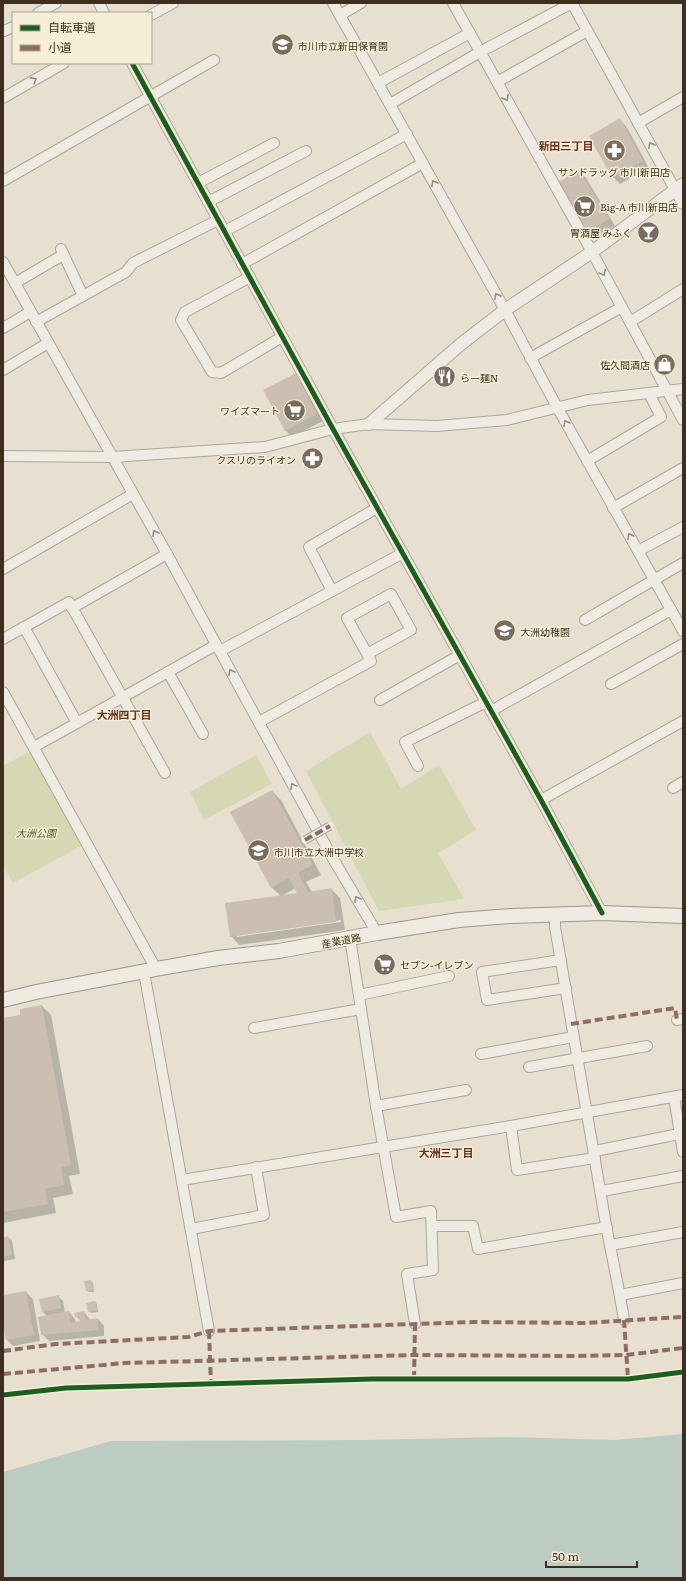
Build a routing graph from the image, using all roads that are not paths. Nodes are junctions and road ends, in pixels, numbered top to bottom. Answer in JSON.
{"nodes":[{"id":1,"x":56,"y":3,"type":"edge"},
{"id":2,"x":99,"y":3,"type":"edge"},
{"id":3,"x":173,"y":3,"type":"edge"},
{"id":4,"x":333,"y":3,"type":"edge"},
{"id":5,"x":361,"y":3,"type":"edge"},
{"id":6,"x":453,"y":3,"type":"edge"},
{"id":7,"x":572,"y":3,"type":"edge"},
{"id":8,"x":40,"y":12,"type":"edge"},
{"id":9,"x":104,"y":12,"type":"edge"},
{"id":10,"x":152,"y":14,"type":"edge"},
{"id":11,"x":340,"y":15,"type":"junction"},
{"id":12,"x":587,"y":31,"type":"junction"},
{"id":13,"x":470,"y":33,"type":"junction"},
{"id":14,"x":480,"y":52,"type":"junction"},
{"id":15,"x":214,"y":60,"type":"dead end"},
{"id":16,"x":62,"y":64,"type":"edge"},
{"id":17,"x":133,"y":64,"type":"edge"},
{"id":18,"x":497,"y":82,"type":"junction"},
{"id":19,"x":378,"y":83,"type":"junction"},
{"id":20,"x":150,"y":96,"type":"junction"},
{"id":21,"x":683,"y":97,"type":"edge"},
{"id":22,"x":3,"y":98,"type":"edge"},
{"id":23,"x":390,"y":104,"type":"junction"},
{"id":24,"x":638,"y":123,"type":"junction"},
{"id":25,"x":407,"y":134,"type":"junction"},
{"id":26,"x":274,"y":143,"type":"dead end"},
{"id":27,"x":306,"y":151,"type":"dead end"},
{"id":28,"x":423,"y":164,"type":"junction"},
{"id":29,"x":3,"y":181,"type":"edge"},
{"id":30,"x":198,"y":183,"type":"junction"},
{"id":31,"x":679,"y":187,"type":"edge"},
{"id":32,"x":208,"y":202,"type":"junction"},
{"id":33,"x":683,"y":204,"type":"edge"},
{"id":34,"x":218,"y":220,"type":"junction"},
{"id":35,"x":224,"y":232,"type":"junction"},
{"id":36,"x":592,"y":252,"type":"junction"},
{"id":37,"x":3,"y":262,"type":"edge"},
{"id":38,"x":242,"y":264,"type":"junction"},
{"id":39,"x":250,"y":277,"type":"junction"},
{"id":40,"x":14,"y":283,"type":"junction"},
{"id":41,"x":683,"y":289,"type":"edge"},
{"id":42,"x":83,"y":296,"type":"junction"},
{"id":43,"x":622,"y":308,"type":"junction"},
{"id":44,"x":505,"y":310,"type":"junction"},
{"id":45,"x":30,"y":312,"type":"junction"},
{"id":46,"x":36,"y":322,"type":"junction"},
{"id":47,"x":630,"y":322,"type":"junction"},
{"id":48,"x":3,"y":328,"type":"edge"},
{"id":49,"x":282,"y":337,"type":"junction"},
{"id":50,"x":48,"y":344,"type":"junction"},
{"id":51,"x":530,"y":358,"type":"junction"},
{"id":52,"x":3,"y":370,"type":"edge"},
{"id":53,"x":683,"y":389,"type":"edge"},
{"id":54,"x":667,"y":391,"type":"junction"},
{"id":55,"x":649,"y":393,"type":"junction"},
{"id":56,"x":557,"y":407,"type":"junction"},
{"id":57,"x":683,"y":420,"type":"edge"},
{"id":58,"x":369,"y":424,"type":"junction"},
{"id":59,"x":333,"y":429,"type":"junction"},
{"id":60,"x":3,"y":456,"type":"edge"},
{"id":61,"x":112,"y":457,"type":"junction"},
{"id":62,"x":587,"y":461,"type":"junction"},
{"id":63,"x":683,"y":468,"type":"edge"},
{"id":64,"x":133,"y":494,"type":"junction"},
{"id":65,"x":377,"y":508,"type":"junction"},
{"id":66,"x":613,"y":508,"type":"junction"},
{"id":67,"x":683,"y":526,"type":"edge"},
{"id":68,"x":638,"y":551,"type":"junction"},
{"id":69,"x":403,"y":553,"type":"junction"},
{"id":70,"x":167,"y":554,"type":"junction"},
{"id":71,"x":683,"y":564,"type":"edge"},
{"id":72,"x":3,"y":569,"type":"edge"},
{"id":73,"x":654,"y":579,"type":"junction"},
{"id":74,"x":332,"y":591,"type":"junction"},
{"id":75,"x":72,"y":608,"type":"junction"},
{"id":76,"x":671,"y":610,"type":"junction"},
{"id":77,"x":585,"y":620,"type":"dead end"},
{"id":78,"x":682,"y":625,"type":"edge"},
{"id":79,"x":24,"y":627,"type":"junction"},
{"id":80,"x":3,"y":639,"type":"edge"},
{"id":81,"x":683,"y":644,"type":"edge"},
{"id":82,"x":218,"y":648,"type":"junction"},
{"id":83,"x":367,"y":654,"type":"junction"},
{"id":84,"x":460,"y":654,"type":"junction"},
{"id":85,"x":168,"y":672,"type":"junction"},
{"id":86,"x":611,"y":684,"type":"dead end"},
{"id":87,"x":3,"y":692,"type":"edge"},
{"id":88,"x":121,"y":698,"type":"junction"},
{"id":89,"x":380,"y":700,"type":"dead end"},
{"id":90,"x":489,"y":706,"type":"junction"},
{"id":91,"x":683,"y":721,"type":"edge"},
{"id":92,"x":259,"y":722,"type":"junction"},
{"id":93,"x":77,"y":723,"type":"junction"},
{"id":94,"x":203,"y":734,"type":"dead end"},
{"id":95,"x":34,"y":747,"type":"junction"},
{"id":96,"x":418,"y":766,"type":"dead end"},
{"id":97,"x":165,"y":773,"type":"dead end"},
{"id":98,"x":683,"y":782,"type":"edge"},
{"id":99,"x":673,"y":788,"type":"dead end"},
{"id":100,"x":541,"y":800,"type":"junction"},
{"id":101,"x":330,"y":826,"type":"dead end"},
{"id":102,"x":305,"y":840,"type":"dead end"},
{"id":103,"x":602,"y":913,"type":"junction"},
{"id":104,"x":555,"y":914,"type":"junction"},
{"id":105,"x":683,"y":916,"type":"edge"},
{"id":106,"x":376,"y":933,"type":"junction"},
{"id":107,"x":350,"y":938,"type":"junction"},
{"id":108,"x":561,"y":960,"type":"junction"},
{"id":109,"x":150,"y":970,"type":"junction"},
{"id":110,"x":449,"y":976,"type":"dead end"},
{"id":111,"x":566,"y":988,"type":"junction"},
{"id":112,"x":359,"y":995,"type":"junction"},
{"id":113,"x":3,"y":1000,"type":"edge"},
{"id":114,"x":361,"y":1009,"type":"junction"},
{"id":115,"x":254,"y":1028,"type":"dead end"},
{"id":116,"x":573,"y":1037,"type":"junction"},
{"id":117,"x":648,"y":1046,"type":"dead end"},
{"id":118,"x":481,"y":1054,"type":"dead end"},
{"id":119,"x":577,"y":1058,"type":"junction"},
{"id":120,"x":529,"y":1067,"type":"dead end"},
{"id":121,"x":466,"y":1090,"type":"dead end"},
{"id":122,"x":678,"y":1096,"type":"edge"},
{"id":123,"x":376,"y":1106,"type":"junction"},
{"id":124,"x":587,"y":1112,"type":"junction"},
{"id":125,"x":511,"y":1126,"type":"junction"},
{"id":126,"x":679,"y":1134,"type":"junction"},
{"id":127,"x":384,"y":1146,"type":"junction"},
{"id":128,"x":683,"y":1152,"type":"edge"},
{"id":129,"x":595,"y":1155,"type":"junction"},
{"id":130,"x":256,"y":1167,"type":"junction"},
{"id":131,"x":683,"y":1176,"type":"edge"},
{"id":132,"x":182,"y":1180,"type":"junction"},
{"id":133,"x":602,"y":1191,"type":"junction"},
{"id":134,"x":433,"y":1226,"type":"junction"},
{"id":135,"x":607,"y":1227,"type":"junction"},
{"id":136,"x":191,"y":1229,"type":"junction"},
{"id":137,"x":683,"y":1232,"type":"edge"},
{"id":138,"x":611,"y":1245,"type":"junction"},
{"id":139,"x":683,"y":1283,"type":"edge"},
{"id":140,"x":620,"y":1295,"type":"junction"},
{"id":141,"x":624,"y":1320,"type":"dead end"},
{"id":142,"x":415,"y":1324,"type":"dead end"},
{"id":143,"x":208,"y":1331,"type":"dead end"}],
"edges":[{"from":1,"to":8,"type":"street"},
{"from":2,"to":9,"type":"street"},
{"from":3,"to":10,"type":"street"},
{"from":4,"to":11,"type":"street"},
{"from":5,"to":11,"type":"street"},
{"from":6,"to":13,"type":"street"},
{"from":7,"to":12,"type":"street"},
{"from":7,"to":14,"type":"street"},
{"from":11,"to":19,"type":"street"},
{"from":12,"to":18,"type":"street"},
{"from":12,"to":24,"type":"street"},
{"from":13,"to":14,"type":"street"},
{"from":13,"to":19,"type":"street"},
{"from":14,"to":18,"type":"street"},
{"from":14,"to":23,"type":"street"},
{"from":15,"to":20,"type":"street"},
{"from":22,"to":16,"type":"street","one_way":true},
{"from":17,"to":20,"type":"street"},
{"from":18,"to":36,"type":"street","one_way":true},
{"from":19,"to":23,"type":"street"},
{"from":20,"to":29,"type":"street"},
{"from":20,"to":30,"type":"street"},
{"from":21,"to":24,"type":"street"},
{"from":23,"to":25,"type":"street"},
{"from":31,"to":24,"type":"street","one_way":true},
{"from":25,"to":28,"type":"street"},
{"from":25,"to":35,"type":"street"},
{"from":26,"to":30,"type":"street"},
{"from":27,"to":32,"type":"street"},
{"from":28,"to":38,"type":"street"},
{"from":44,"to":28,"type":"street","one_way":true},
{"from":30,"to":32,"type":"street"},
{"from":31,"to":33,"type":"street"},
{"from":31,"to":36,"type":"street"},
{"from":32,"to":34,"type":"street"},
{"from":34,"to":35,"type":"street"},
{"from":34,"to":42,"type":"street"},
{"from":35,"to":38,"type":"street"},
{"from":36,"to":43,"type":"street","one_way":true},
{"from":36,"to":44,"type":"street"},
{"from":37,"to":40,"type":"street"},
{"from":38,"to":39,"type":"street"},
{"from":39,"to":49,"type":"street"},
{"from":39,"to":49,"type":"street"},
{"from":40,"to":42,"type":"street"},
{"from":40,"to":45,"type":"street"},
{"from":41,"to":47,"type":"street"},
{"from":42,"to":46,"type":"street"},
{"from":43,"to":47,"type":"street"},
{"from":43,"to":51,"type":"street"},
{"from":44,"to":51,"type":"street"},
{"from":44,"to":58,"type":"street"},
{"from":45,"to":46,"type":"street"},
{"from":45,"to":48,"type":"street"},
{"from":46,"to":50,"type":"street"},
{"from":47,"to":54,"type":"street"},
{"from":49,"to":59,"type":"street"},
{"from":50,"to":52,"type":"street"},
{"from":50,"to":61,"type":"street"},
{"from":51,"to":56,"type":"street"},
{"from":53,"to":54,"type":"street"},
{"from":54,"to":55,"type":"street"},
{"from":54,"to":57,"type":"street"},
{"from":55,"to":56,"type":"street"},
{"from":55,"to":62,"type":"street"},
{"from":56,"to":58,"type":"street"},
{"from":62,"to":56,"type":"street","one_way":true},
{"from":58,"to":59,"type":"street"},
{"from":59,"to":61,"type":"street"},
{"from":59,"to":65,"type":"street"},
{"from":60,"to":61,"type":"street"},
{"from":61,"to":64,"type":"street"},
{"from":62,"to":66,"type":"street"},
{"from":63,"to":66,"type":"street"},
{"from":70,"to":64,"type":"street","one_way":true},
{"from":64,"to":72,"type":"street"},
{"from":65,"to":69,"type":"street"},
{"from":65,"to":74,"type":"street"},
{"from":68,"to":66,"type":"street","one_way":true},
{"from":67,"to":68,"type":"street"},
{"from":68,"to":73,"type":"street"},
{"from":69,"to":74,"type":"street"},
{"from":69,"to":84,"type":"street"},
{"from":70,"to":75,"type":"street"},
{"from":70,"to":82,"type":"street"},
{"from":71,"to":73,"type":"street"},
{"from":73,"to":76,"type":"street"},
{"from":73,"to":77,"type":"street"},
{"from":74,"to":82,"type":"street"},
{"from":75,"to":79,"type":"street"},
{"from":75,"to":88,"type":"street"},
{"from":76,"to":78,"type":"street"},
{"from":76,"to":90,"type":"street"},
{"from":79,"to":80,"type":"street"},
{"from":79,"to":93,"type":"street"},
{"from":81,"to":86,"type":"street"},
{"from":82,"to":85,"type":"street"},
{"from":92,"to":82,"type":"street","one_way":true},
{"from":83,"to":83,"type":"street"},
{"from":83,"to":92,"type":"street"},
{"from":84,"to":89,"type":"street"},
{"from":84,"to":90,"type":"street"},
{"from":85,"to":88,"type":"street"},
{"from":85,"to":94,"type":"street"},
{"from":87,"to":95,"type":"street"},
{"from":88,"to":93,"type":"street"},
{"from":88,"to":97,"type":"street"},
{"from":90,"to":96,"type":"street"},
{"from":90,"to":100,"type":"street"},
{"from":91,"to":100,"type":"street"},
{"from":106,"to":92,"type":"street","one_way":true},
{"from":93,"to":95,"type":"street"},
{"from":95,"to":109,"type":"street"},
{"from":98,"to":99,"type":"street"},
{"from":100,"to":103,"type":"street"},
{"from":101,"to":102,"type":"street","bridge":true},
{"from":103,"to":104,"type":"main road","name":"産業道路"},
{"from":103,"to":105,"type":"main road","name":"産業道路"},
{"from":104,"to":106,"type":"main road","name":"産業道路"},
{"from":104,"to":108,"type":"street"},
{"from":106,"to":107,"type":"main road","name":"産業道路"},
{"from":107,"to":109,"type":"main road","name":"産業道路"},
{"from":107,"to":112,"type":"street"},
{"from":108,"to":111,"type":"street"},
{"from":108,"to":111,"type":"street"},
{"from":109,"to":113,"type":"main road","name":"産業道路"},
{"from":109,"to":132,"type":"street"},
{"from":110,"to":112,"type":"street"},
{"from":111,"to":116,"type":"street"},
{"from":112,"to":114,"type":"street"},
{"from":114,"to":115,"type":"street"},
{"from":114,"to":123,"type":"street"},
{"from":116,"to":118,"type":"street"},
{"from":116,"to":119,"type":"street"},
{"from":117,"to":119,"type":"street"},
{"from":119,"to":120,"type":"street"},
{"from":119,"to":124,"type":"street"},
{"from":121,"to":123,"type":"street"},
{"from":122,"to":124,"type":"street"},
{"from":122,"to":126,"type":"street"},
{"from":123,"to":127,"type":"street"},
{"from":124,"to":125,"type":"street"},
{"from":124,"to":129,"type":"street"},
{"from":125,"to":127,"type":"street"},
{"from":125,"to":129,"type":"street"},
{"from":126,"to":128,"type":"street"},
{"from":126,"to":129,"type":"street"},
{"from":127,"to":130,"type":"street"},
{"from":127,"to":134,"type":"street"},
{"from":129,"to":133,"type":"street"},
{"from":130,"to":132,"type":"street"},
{"from":130,"to":136,"type":"street"},
{"from":131,"to":133,"type":"street"},
{"from":132,"to":136,"type":"street"},
{"from":133,"to":135,"type":"street"},
{"from":134,"to":135,"type":"street"},
{"from":134,"to":142,"type":"street"},
{"from":135,"to":138,"type":"street"},
{"from":136,"to":143,"type":"street"},
{"from":137,"to":138,"type":"street"},
{"from":138,"to":140,"type":"street"},
{"from":139,"to":140,"type":"street"},
{"from":140,"to":141,"type":"street"}]}
